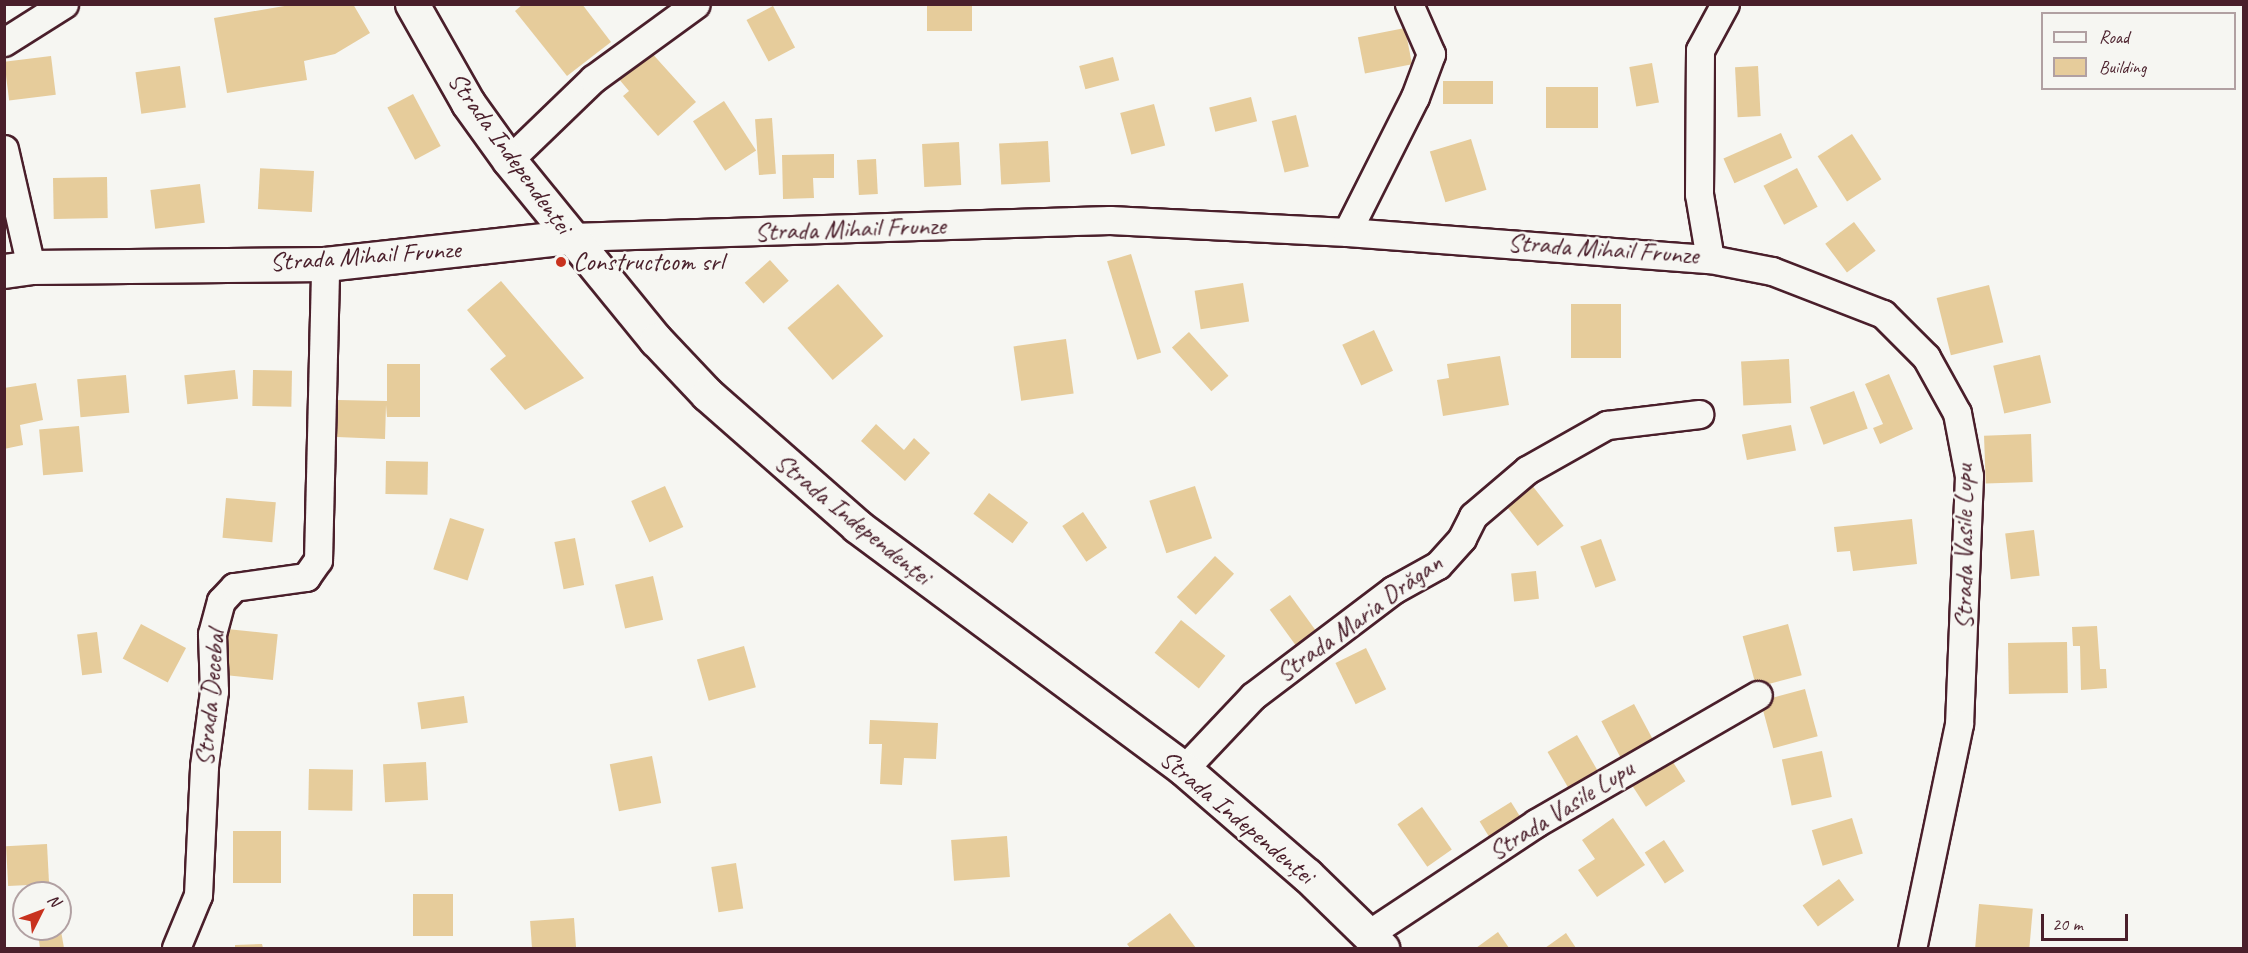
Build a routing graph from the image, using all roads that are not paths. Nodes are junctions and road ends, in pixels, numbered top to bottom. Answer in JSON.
{"nodes":[{"id":1,"x":64,"y":4,"type":"edge"},
{"id":2,"x":412,"y":4,"type":"edge"},
{"id":3,"x":696,"y":4,"type":"edge"},
{"id":4,"x":1409,"y":4,"type":"edge"},
{"id":5,"x":1725,"y":4,"type":"edge"},
{"id":6,"x":4,"y":42,"type":"edge"},
{"id":7,"x":4,"y":149,"type":"edge"},
{"id":8,"x":509,"y":160,"type":"junction"},
{"id":9,"x":1347,"y":232,"type":"junction"},
{"id":10,"x":571,"y":237,"type":"junction"},
{"id":11,"x":1710,"y":259,"type":"junction"},
{"id":12,"x":325,"y":264,"type":"junction"},
{"id":13,"x":18,"y":269,"type":"edge"},
{"id":14,"x":1699,"y":414,"type":"dead end"},
{"id":15,"x":1758,"y":695,"type":"dead end"},
{"id":16,"x":1185,"y":769,"type":"junction"},
{"id":17,"x":1376,"y":940,"type":"edge"},
{"id":18,"x":176,"y":948,"type":"edge"},
{"id":19,"x":1912,"y":948,"type":"edge"}],
"edges":[{"from":1,"to":6,"type":"street"},
{"from":2,"to":8,"type":"main road","name":"Strada Independenței"},
{"from":3,"to":8,"type":"street"},
{"from":4,"to":9,"type":"street"},
{"from":5,"to":11,"type":"street","name":"Strada Mihail Frunze"},
{"from":7,"to":13,"type":"street","name":"Strada Mihail Frunze"},
{"from":8,"to":10,"type":"main road","name":"Strada Independenței"},
{"from":9,"to":10,"type":"street","name":"Strada Mihail Frunze"},
{"from":9,"to":11,"type":"street","name":"Strada Mihail Frunze"},
{"from":10,"to":12,"type":"main road","name":"Strada Mihail Frunze"},
{"from":10,"to":16,"type":"main road","name":"Strada Independenței"},
{"from":11,"to":19,"type":"street","name":"Strada Vasile Lupu"},
{"from":12,"to":13,"type":"main road","name":"Strada Mihail Frunze"},
{"from":12,"to":18,"type":"street","name":"Strada Decebal"},
{"from":14,"to":16,"type":"street","name":"Strada Maria Drăgan"},
{"from":15,"to":17,"type":"street","name":"Strada Vasile Lupu"},
{"from":16,"to":17,"type":"main road","name":"Strada Independenței"}]}
